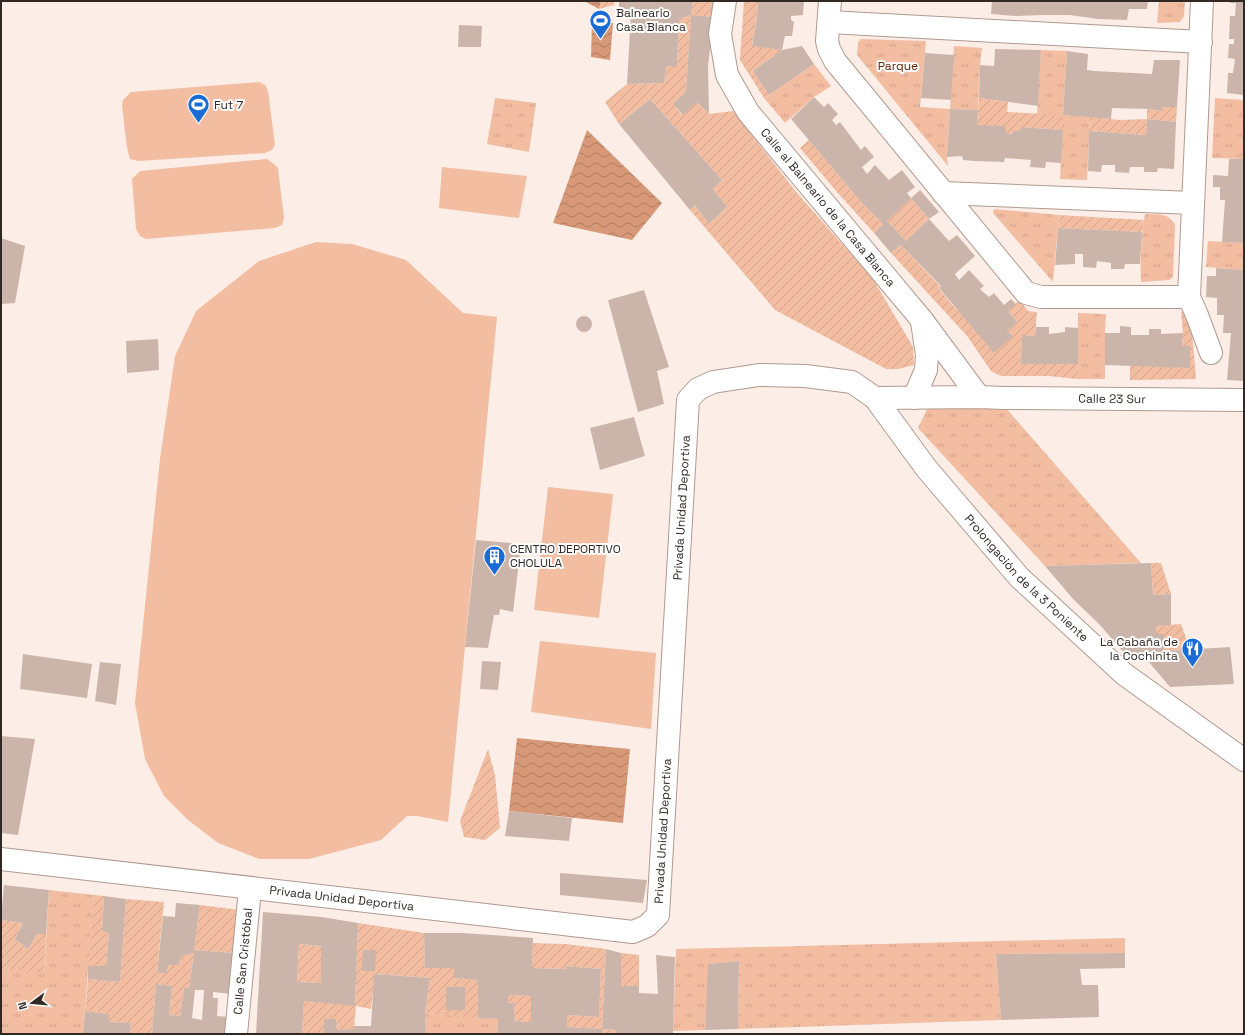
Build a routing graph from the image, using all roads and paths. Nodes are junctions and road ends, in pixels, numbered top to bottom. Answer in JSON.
{"nodes":[{"id":1,"x":725,"y":1,"type":"edge"},
{"id":2,"x":1202,"y":1,"type":"edge"},
{"id":3,"x":830,"y":11,"type":"edge"},
{"id":4,"x":1200,"y":42,"type":"junction"},
{"id":5,"x":943,"y":193,"type":"junction"},
{"id":6,"x":1193,"y":203,"type":"junction"},
{"id":7,"x":1189,"y":297,"type":"junction"},
{"id":8,"x":922,"y":320,"type":"junction"},
{"id":9,"x":1212,"y":353,"type":"dead end"},
{"id":10,"x":979,"y":397,"type":"junction"},
{"id":11,"x":875,"y":398,"type":"junction"},
{"id":12,"x":914,"y":398,"type":"junction"},
{"id":13,"x":1244,"y":400,"type":"edge"},
{"id":14,"x":1244,"y":760,"type":"edge"},
{"id":15,"x":1,"y":860,"type":"edge"},
{"id":16,"x":250,"y":889,"type":"junction"},
{"id":17,"x":236,"y":1034,"type":"edge"}],
"edges":[{"from":1,"to":8,"type":"street","name":"Calle al Balneario de la Casa Blanca"},
{"from":2,"to":4,"type":"street"},
{"from":3,"to":4,"type":"street"},
{"from":3,"to":5,"type":"street"},
{"from":4,"to":6,"type":"street"},
{"from":5,"to":6,"type":"street"},
{"from":5,"to":7,"type":"street"},
{"from":6,"to":7,"type":"street"},
{"from":7,"to":9,"type":"street"},
{"from":8,"to":10,"type":"street","name":"Calle al Balneario de la Casa Blanca"},
{"from":8,"to":12,"type":"street"},
{"from":10,"to":12,"type":"street","name":"Calle 23 Sur"},
{"from":10,"to":13,"type":"street","name":"Calle 23 Sur"},
{"from":11,"to":12,"type":"street","name":"Calle 23 Sur"},
{"from":11,"to":14,"type":"street","name":"Prolongación de la 3 Poniente"},
{"from":11,"to":16,"type":"street","name":"Privada Unidad Deportiva"},
{"from":15,"to":16,"type":"street","name":"Privada Unidad Deportiva"},
{"from":16,"to":17,"type":"street","name":"Calle San Cristóbal"}]}
